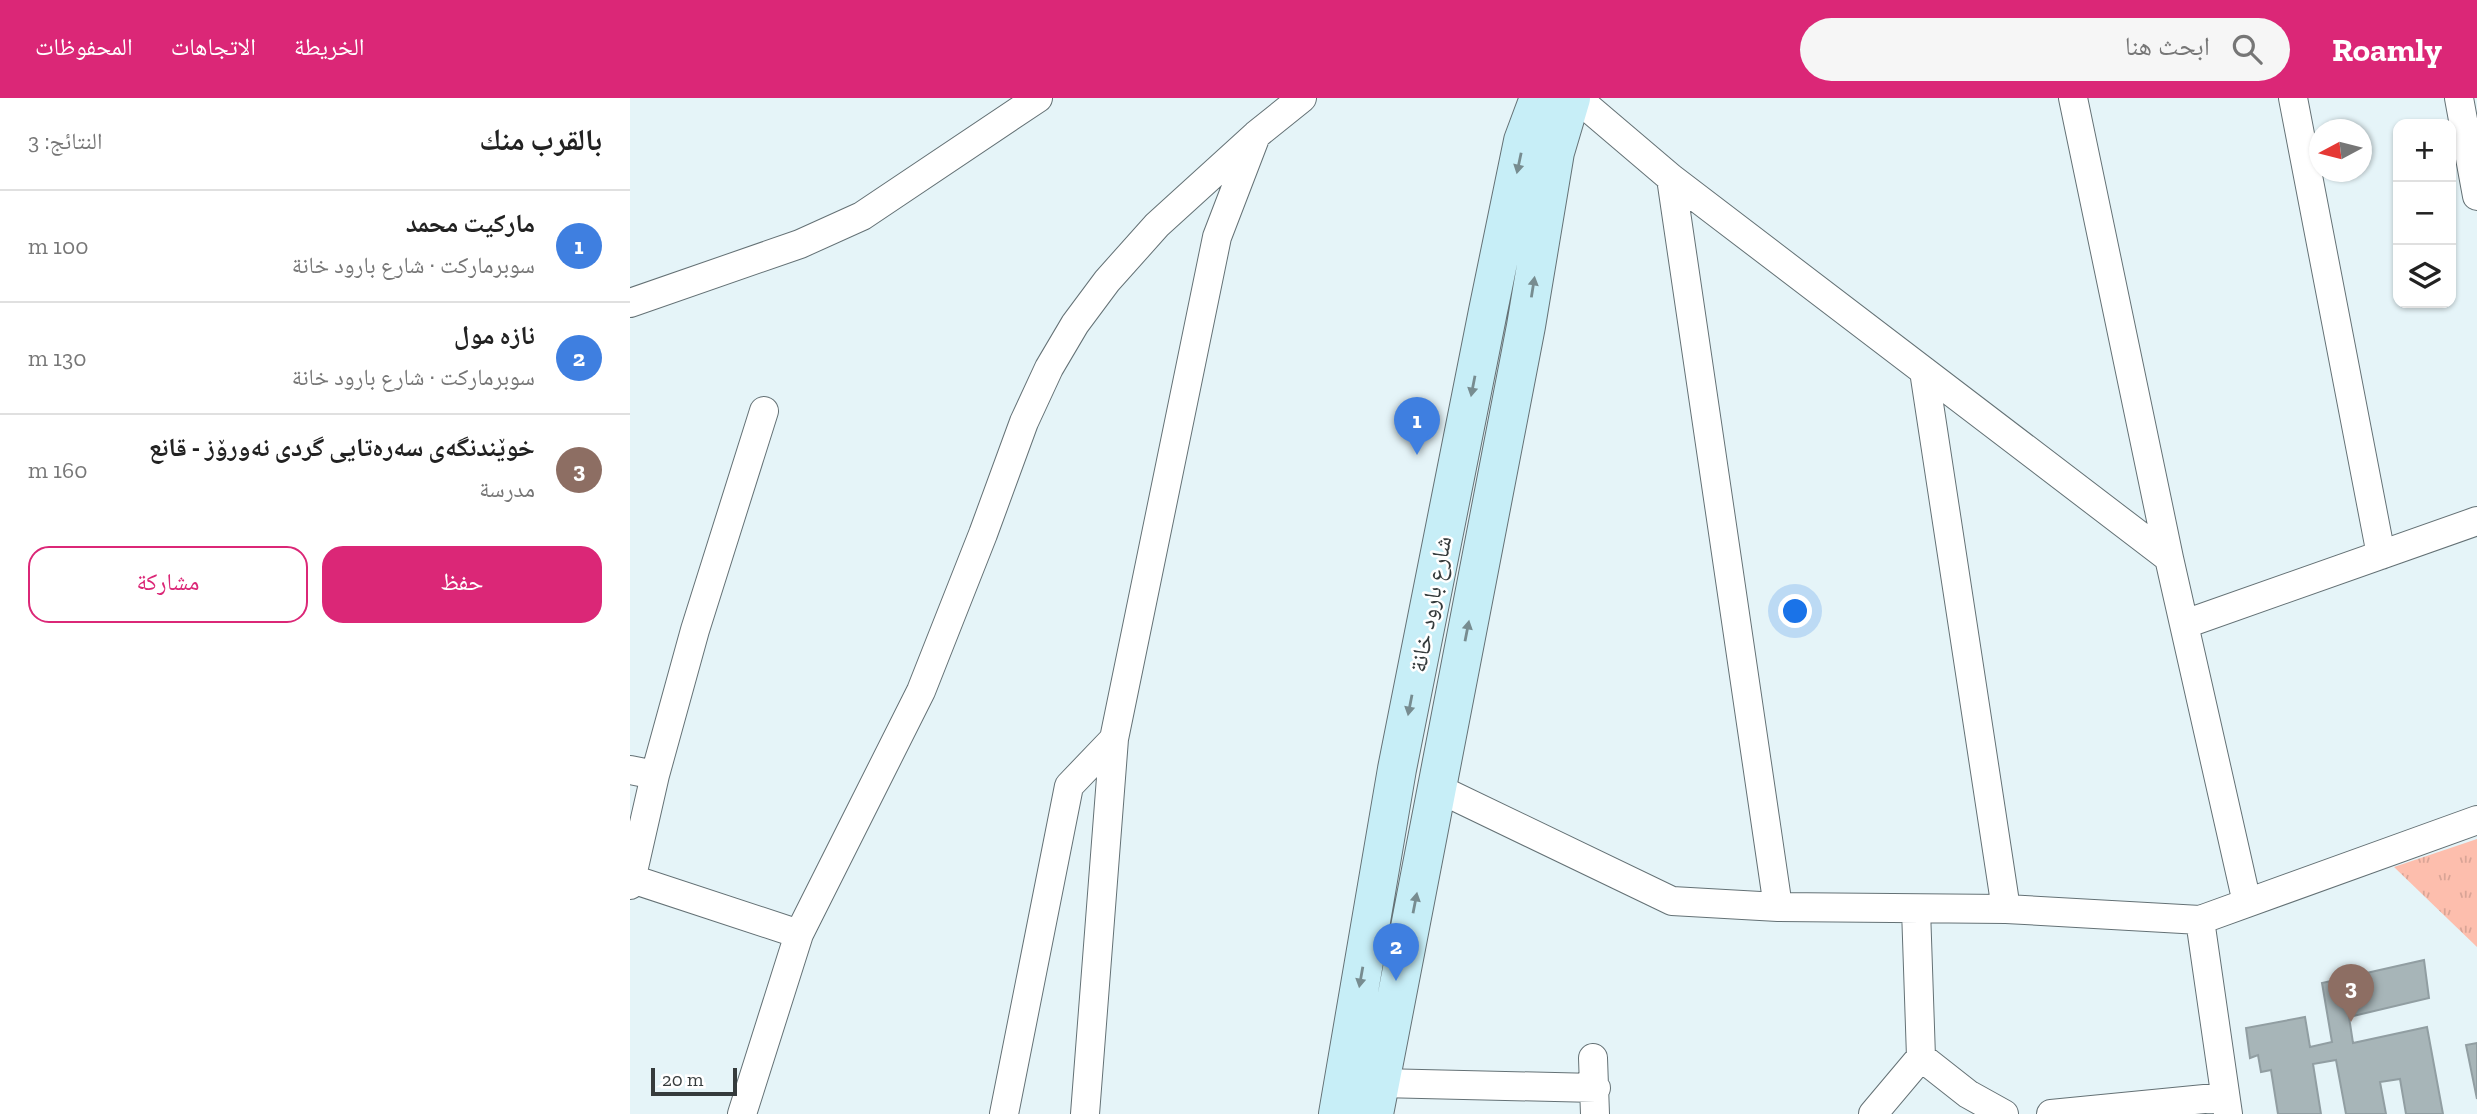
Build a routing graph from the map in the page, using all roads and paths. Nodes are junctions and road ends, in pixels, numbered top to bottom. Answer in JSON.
{"nodes":[{"id":1,"x":1038,"y":98,"type":"edge"},
{"id":2,"x":1302,"y":98,"type":"edge"},
{"id":3,"x":1539,"y":98,"type":"edge"},
{"id":4,"x":1571,"y":98,"type":"edge"},
{"id":5,"x":1577,"y":98,"type":"edge"},
{"id":6,"x":2073,"y":98,"type":"edge"},
{"id":7,"x":2293,"y":98,"type":"edge"},
{"id":8,"x":2459,"y":98,"type":"edge"},
{"id":9,"x":1256,"y":135,"type":"junction"},
{"id":10,"x":1671,"y":178,"type":"junction"},
{"id":11,"x":2477,"y":196,"type":"edge"},
{"id":12,"x":630,"y":303,"type":"edge"},
{"id":13,"x":1488,"y":312,"type":"junction"},
{"id":14,"x":1527,"y":326,"type":"junction"},
{"id":15,"x":1924,"y":371,"type":"junction"},
{"id":16,"x":764,"y":411,"type":"dead end"},
{"id":17,"x":2477,"y":521,"type":"edge"},
{"id":18,"x":2381,"y":555,"type":"junction"},
{"id":19,"x":2169,"y":558,"type":"junction"},
{"id":20,"x":2185,"y":624,"type":"junction"},
{"id":21,"x":1114,"y":739,"type":"junction"},
{"id":22,"x":643,"y":773,"type":"edge"},
{"id":23,"x":1437,"y":789,"type":"junction"},
{"id":24,"x":2477,"y":820,"type":"edge"},
{"id":25,"x":631,"y":882,"type":"edge"},
{"id":26,"x":2247,"y":902,"type":"junction"},
{"id":27,"x":1778,"y":907,"type":"junction"},
{"id":28,"x":1916,"y":909,"type":"junction"},
{"id":29,"x":2006,"y":909,"type":"junction"},
{"id":30,"x":2200,"y":920,"type":"junction"},
{"id":31,"x":799,"y":934,"type":"junction"},
{"id":32,"x":1921,"y":1057,"type":"junction"},
{"id":33,"x":1593,"y":1058,"type":"dead end"},
{"id":34,"x":1377,"y":1098,"type":"edge"},
{"id":35,"x":1595,"y":1101,"type":"edge"},
{"id":36,"x":2226,"y":1105,"type":"edge"},
{"id":37,"x":742,"y":1114,"type":"edge"},
{"id":38,"x":1004,"y":1114,"type":"edge"},
{"id":39,"x":1085,"y":1114,"type":"edge"},
{"id":40,"x":1338,"y":1114,"type":"edge"},
{"id":41,"x":1872,"y":1114,"type":"edge"},
{"id":42,"x":2004,"y":1114,"type":"edge"},
{"id":43,"x":2051,"y":1114,"type":"edge"}],
"edges":[{"from":1,"to":12,"type":"street"},
{"from":2,"to":9,"type":"street"},
{"from":3,"to":13,"type":"main road","name":"شارع بارود خانة","one_way":true},
{"from":14,"to":4,"type":"main road","name":"شارع بارود خانة","one_way":true},
{"from":5,"to":10,"type":"street"},
{"from":6,"to":19,"type":"street"},
{"from":7,"to":18,"type":"street"},
{"from":8,"to":11,"type":"street"},
{"from":9,"to":21,"type":"street"},
{"from":9,"to":31,"type":"street"},
{"from":10,"to":15,"type":"street"},
{"from":10,"to":27,"type":"street"},
{"from":13,"to":14,"type":"main road"},
{"from":13,"to":40,"type":"main road","name":"شارع بارود خانة","one_way":true},
{"from":23,"to":14,"type":"main road","name":"شارع بارود خانة","one_way":true},
{"from":15,"to":19,"type":"street"},
{"from":15,"to":29,"type":"street"},
{"from":16,"to":22,"type":"street"},
{"from":17,"to":18,"type":"street"},
{"from":18,"to":20,"type":"street"},
{"from":19,"to":20,"type":"street"},
{"from":20,"to":26,"type":"street"},
{"from":21,"to":38,"type":"street"},
{"from":21,"to":39,"type":"street"},
{"from":22,"to":25,"type":"street"},
{"from":23,"to":27,"type":"street"},
{"from":34,"to":23,"type":"main road","name":"شارع بارود خانة","one_way":true},
{"from":24,"to":26,"type":"street"},
{"from":25,"to":31,"type":"street"},
{"from":26,"to":30,"type":"street"},
{"from":27,"to":28,"type":"street"},
{"from":28,"to":29,"type":"street"},
{"from":28,"to":32,"type":"street"},
{"from":29,"to":30,"type":"street"},
{"from":30,"to":36,"type":"street"},
{"from":31,"to":37,"type":"street"},
{"from":32,"to":41,"type":"street"},
{"from":32,"to":42,"type":"street"},
{"from":33,"to":35,"type":"street"},
{"from":34,"to":35,"type":"street"},
{"from":36,"to":43,"type":"street"}]}
